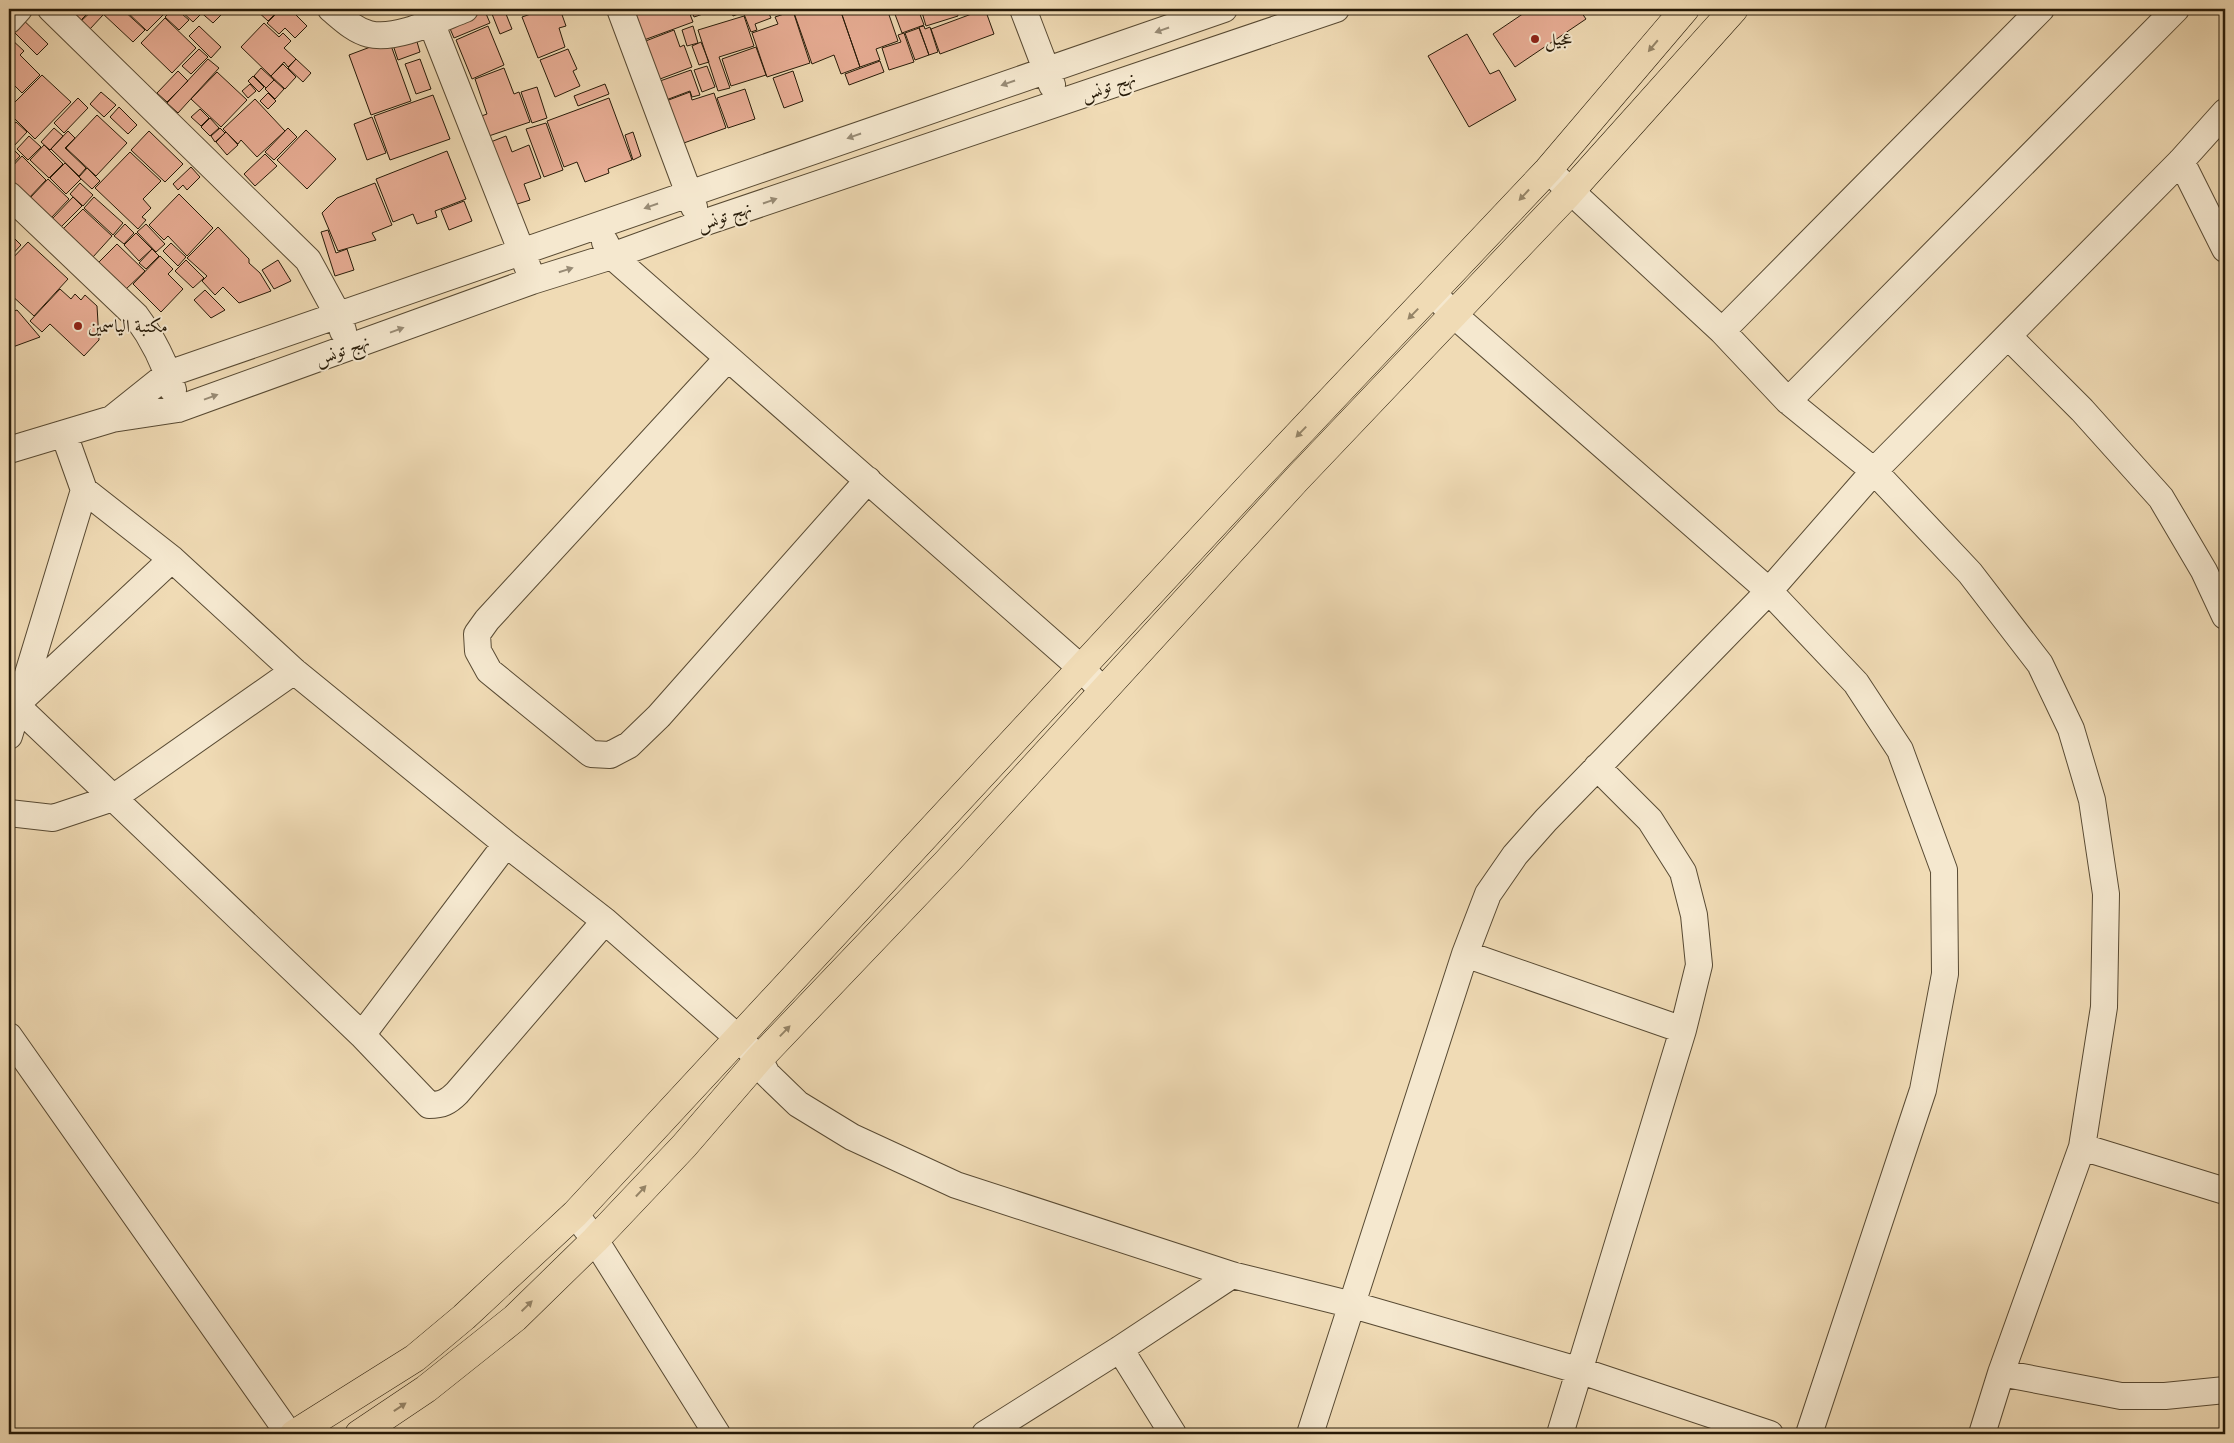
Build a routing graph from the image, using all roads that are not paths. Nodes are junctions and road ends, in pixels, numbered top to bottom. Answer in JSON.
{"nodes":[{"id":1,"x":19,"y":9,"type":"edge"},
{"id":2,"x":51,"y":9,"type":"edge"},
{"id":3,"x":332,"y":9,"type":"edge"},
{"id":4,"x":465,"y":9,"type":"edge"},
{"id":5,"x":620,"y":9,"type":"edge"},
{"id":6,"x":1023,"y":9,"type":"edge"},
{"id":7,"x":1224,"y":9,"type":"edge"},
{"id":8,"x":1336,"y":9,"type":"edge"},
{"id":9,"x":1684,"y":9,"type":"edge"},
{"id":10,"x":1734,"y":9,"type":"edge"},
{"id":11,"x":2041,"y":9,"type":"edge"},
{"id":12,"x":2176,"y":9,"type":"edge"},
{"id":13,"x":9,"y":20,"type":"edge"},
{"id":14,"x":431,"y":22,"type":"junction"},
{"id":15,"x":1238,"y":42,"type":"junction"},
{"id":16,"x":1046,"y":70,"type":"junction"},
{"id":17,"x":1058,"y":103,"type":"junction"},
{"id":18,"x":2225,"y":112,"type":"edge"},
{"id":19,"x":2181,"y":161,"type":"junction"},
{"id":20,"x":1548,"y":170,"type":"junction"},
{"id":21,"x":688,"y":192,"type":"junction"},
{"id":22,"x":1570,"y":192,"type":"junction"},
{"id":23,"x":9,"y":195,"type":"edge"},
{"id":24,"x":598,"y":224,"type":"junction"},
{"id":25,"x":700,"y":224,"type":"junction"},
{"id":26,"x":2225,"y":249,"type":"edge"},
{"id":27,"x":523,"y":251,"type":"junction"},
{"id":28,"x":612,"y":256,"type":"junction"},
{"id":29,"x":532,"y":281,"type":"junction"},
{"id":30,"x":1433,"y":293,"type":"junction"},
{"id":31,"x":1454,"y":315,"type":"junction"},
{"id":32,"x":338,"y":316,"type":"junction"},
{"id":33,"x":1722,"y":331,"type":"junction"},
{"id":34,"x":2008,"y":336,"type":"junction"},
{"id":35,"x":349,"y":348,"type":"junction"},
{"id":36,"x":727,"y":359,"type":"junction"},
{"id":37,"x":168,"y":374,"type":"junction"},
{"id":38,"x":1788,"y":401,"type":"junction"},
{"id":39,"x":178,"y":409,"type":"junction"},
{"id":40,"x":112,"y":419,"type":"junction"},
{"id":41,"x":64,"y":434,"type":"junction"},
{"id":42,"x":9,"y":450,"type":"edge"},
{"id":43,"x":1874,"y":471,"type":"junction"},
{"id":44,"x":868,"y":480,"type":"junction"},
{"id":45,"x":84,"y":490,"type":"junction"},
{"id":46,"x":172,"y":559,"type":"junction"},
{"id":47,"x":1769,"y":591,"type":"junction"},
{"id":48,"x":2225,"y":616,"type":"edge"},
{"id":49,"x":1081,"y":668,"type":"junction"},
{"id":50,"x":294,"y":671,"type":"junction"},
{"id":51,"x":1103,"y":691,"type":"junction"},
{"id":52,"x":19,"y":704,"type":"junction"},
{"id":53,"x":9,"y":736,"type":"edge"},
{"id":54,"x":1597,"y":767,"type":"junction"},
{"id":55,"x":113,"y":798,"type":"junction"},
{"id":56,"x":9,"y":813,"type":"edge"},
{"id":57,"x":506,"y":844,"type":"junction"},
{"id":58,"x":605,"y":921,"type":"junction"},
{"id":59,"x":1464,"y":954,"type":"junction"},
{"id":60,"x":1683,"y":1030,"type":"junction"},
{"id":61,"x":362,"y":1035,"type":"junction"},
{"id":62,"x":9,"y":1036,"type":"edge"},
{"id":63,"x":737,"y":1037,"type":"junction"},
{"id":64,"x":759,"y":1059,"type":"junction"},
{"id":65,"x":2082,"y":1147,"type":"junction"},
{"id":66,"x":2225,"y":1190,"type":"edge"},
{"id":67,"x":575,"y":1214,"type":"junction"},
{"id":68,"x":595,"y":1240,"type":"junction"},
{"id":69,"x":1232,"y":1275,"type":"junction"},
{"id":70,"x":1353,"y":1305,"type":"junction"},
{"id":71,"x":1120,"y":1349,"type":"junction"},
{"id":72,"x":1581,"y":1371,"type":"junction"},
{"id":73,"x":2001,"y":1373,"type":"junction"},
{"id":74,"x":2225,"y":1390,"type":"edge"},
{"id":75,"x":289,"y":1434,"type":"edge"},
{"id":76,"x":294,"y":1434,"type":"edge"},
{"id":77,"x":359,"y":1434,"type":"edge"},
{"id":78,"x":717,"y":1434,"type":"edge"},
{"id":79,"x":984,"y":1434,"type":"edge"},
{"id":80,"x":1173,"y":1434,"type":"edge"},
{"id":81,"x":1310,"y":1434,"type":"edge"},
{"id":82,"x":1560,"y":1434,"type":"edge"},
{"id":83,"x":1770,"y":1434,"type":"edge"},
{"id":84,"x":1809,"y":1434,"type":"edge"},
{"id":85,"x":1982,"y":1434,"type":"edge"}],
"edges":[{"from":1,"to":13,"type":"street"},
{"from":2,"to":32,"type":"street"},
{"from":3,"to":14,"type":"street"},
{"from":4,"to":14,"type":"street"},
{"from":5,"to":21,"type":"street"},
{"from":6,"to":16,"type":"street"},
{"from":7,"to":15,"type":"street"},
{"from":7,"to":16,"type":"street","name":"نهج تونس","one_way":true},
{"from":8,"to":15,"type":"street","name":"نهج تونس"},
{"from":9,"to":20,"type":"main road","one_way":true},
{"from":10,"to":22,"type":"main road"},
{"from":11,"to":33,"type":"street"},
{"from":12,"to":38,"type":"street"},
{"from":14,"to":27,"type":"street"},
{"from":15,"to":17,"type":"street","name":"نهج تونس"},
{"from":16,"to":17,"type":"street"},
{"from":16,"to":21,"type":"street","name":"نهج تونس","one_way":true},
{"from":25,"to":17,"type":"street","name":"نهج تونس","one_way":true},
{"from":18,"to":19,"type":"street"},
{"from":19,"to":26,"type":"street"},
{"from":19,"to":34,"type":"street"},
{"from":20,"to":22,"type":"street"},
{"from":20,"to":30,"type":"main road","one_way":true},
{"from":21,"to":24,"type":"street","name":"نهج تونس","one_way":true},
{"from":21,"to":25,"type":"street"},
{"from":22,"to":31,"type":"main road"},
{"from":22,"to":33,"type":"street"},
{"from":23,"to":37,"type":"street"},
{"from":24,"to":27,"type":"street","name":"نهج تونس"},
{"from":24,"to":28,"type":"street"},
{"from":25,"to":28,"type":"street","name":"نهج تونس"},
{"from":27,"to":29,"type":"street"},
{"from":27,"to":32,"type":"street","name":"نهج تونس"},
{"from":29,"to":28,"type":"street","name":"نهج تونس","one_way":true},
{"from":28,"to":36,"type":"street"},
{"from":35,"to":29,"type":"street","name":"نهج تونس","one_way":true},
{"from":30,"to":31,"type":"street"},
{"from":30,"to":49,"type":"main road","one_way":true},
{"from":31,"to":47,"type":"street"},
{"from":31,"to":51,"type":"main road"},
{"from":32,"to":35,"type":"street"},
{"from":32,"to":37,"type":"street","name":"نهج تونس"},
{"from":33,"to":38,"type":"street"},
{"from":34,"to":43,"type":"street"},
{"from":34,"to":48,"type":"street"},
{"from":39,"to":35,"type":"street","name":"نهج تونس","one_way":true},
{"from":36,"to":44,"type":"street"},
{"from":36,"to":44,"type":"street"},
{"from":37,"to":39,"type":"street"},
{"from":37,"to":40,"type":"street","name":"نهج تونس"},
{"from":38,"to":43,"type":"street"},
{"from":39,"to":40,"type":"street","name":"نهج تونس"},
{"from":40,"to":41,"type":"street","name":"نهج تونس"},
{"from":41,"to":42,"type":"street","name":"نهج تونس"},
{"from":41,"to":45,"type":"street"},
{"from":43,"to":47,"type":"street"},
{"from":43,"to":65,"type":"street"},
{"from":44,"to":49,"type":"street"},
{"from":45,"to":46,"type":"street"},
{"from":45,"to":52,"type":"street"},
{"from":46,"to":50,"type":"street"},
{"from":46,"to":52,"type":"street"},
{"from":47,"to":54,"type":"street"},
{"from":47,"to":84,"type":"street"},
{"from":49,"to":51,"type":"street"},
{"from":49,"to":63,"type":"main road"},
{"from":50,"to":55,"type":"street"},
{"from":50,"to":57,"type":"street"},
{"from":64,"to":51,"type":"main road","one_way":true},
{"from":52,"to":53,"type":"street"},
{"from":52,"to":55,"type":"street"},
{"from":54,"to":59,"type":"street"},
{"from":54,"to":60,"type":"street"},
{"from":55,"to":56,"type":"street"},
{"from":55,"to":61,"type":"street"},
{"from":57,"to":58,"type":"street"},
{"from":57,"to":61,"type":"street"},
{"from":58,"to":61,"type":"street"},
{"from":58,"to":63,"type":"street"},
{"from":59,"to":60,"type":"street"},
{"from":59,"to":70,"type":"street"},
{"from":60,"to":72,"type":"street"},
{"from":62,"to":75,"type":"street"},
{"from":63,"to":64,"type":"street"},
{"from":63,"to":67,"type":"main road"},
{"from":68,"to":64,"type":"main road","one_way":true},
{"from":64,"to":69,"type":"street"},
{"from":65,"to":66,"type":"street"},
{"from":65,"to":73,"type":"street"},
{"from":67,"to":68,"type":"street"},
{"from":67,"to":76,"type":"main road"},
{"from":77,"to":68,"type":"main road","one_way":true},
{"from":68,"to":78,"type":"street"},
{"from":69,"to":70,"type":"street"},
{"from":69,"to":71,"type":"street"},
{"from":70,"to":72,"type":"street"},
{"from":70,"to":81,"type":"street"},
{"from":71,"to":79,"type":"street"},
{"from":71,"to":80,"type":"street"},
{"from":72,"to":82,"type":"street"},
{"from":72,"to":83,"type":"street"},
{"from":73,"to":74,"type":"street"},
{"from":73,"to":85,"type":"street"}]}
